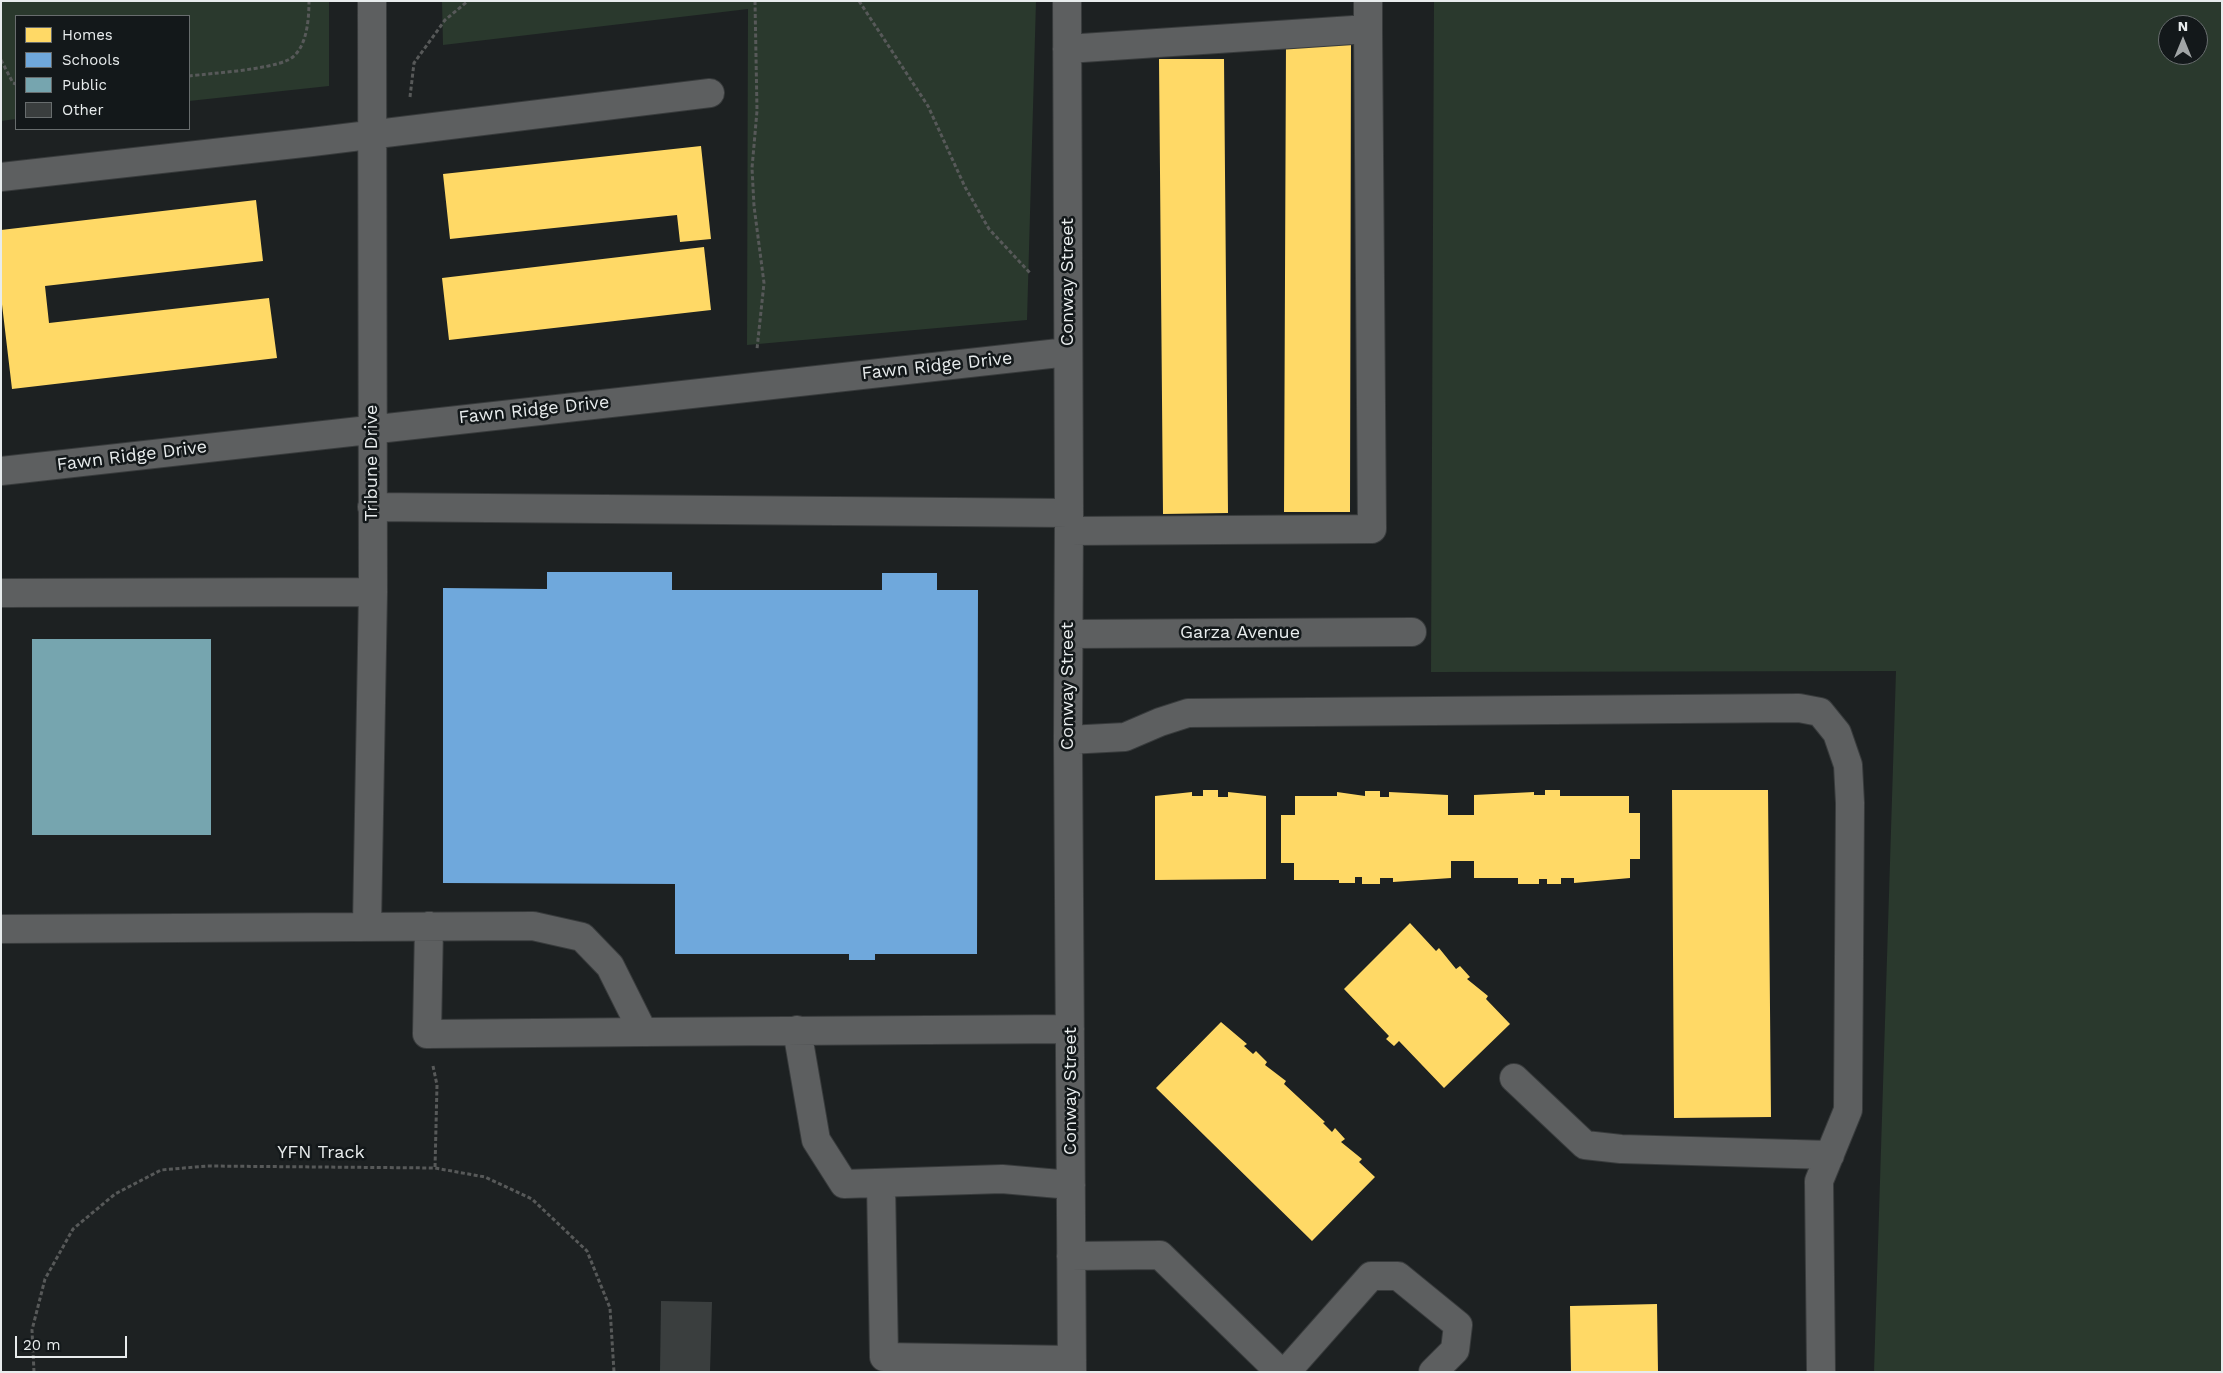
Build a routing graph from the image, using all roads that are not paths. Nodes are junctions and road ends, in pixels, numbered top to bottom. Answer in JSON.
{"nodes":[{"id":1,"x":372,"y":1,"type":"edge"},
{"id":2,"x":1067,"y":1,"type":"edge"},
{"id":3,"x":1368,"y":1,"type":"edge"},
{"id":4,"x":1368,"y":29,"type":"junction"},
{"id":5,"x":1067,"y":49,"type":"junction"},
{"id":6,"x":710,"y":93,"type":"dead end"},
{"id":7,"x":372,"y":135,"type":"junction"},
{"id":8,"x":1,"y":177,"type":"edge"},
{"id":9,"x":1068,"y":352,"type":"junction"},
{"id":10,"x":372,"y":428,"type":"junction"},
{"id":11,"x":1,"y":471,"type":"edge"},
{"id":12,"x":372,"y":507,"type":"junction"},
{"id":13,"x":1069,"y":522,"type":"junction"},
{"id":14,"x":373,"y":592,"type":"junction"},
{"id":15,"x":1,"y":593,"type":"edge"},
{"id":16,"x":1412,"y":632,"type":"dead end"},
{"id":17,"x":1069,"y":634,"type":"junction"},
{"id":18,"x":1068,"y":740,"type":"junction"},
{"id":19,"x":367,"y":925,"type":"junction"},
{"id":20,"x":429,"y":926,"type":"junction"},
{"id":21,"x":1,"y":929,"type":"edge"},
{"id":22,"x":1070,"y":1029,"type":"junction"},
{"id":23,"x":797,"y":1030,"type":"junction"},
{"id":24,"x":643,"y":1032,"type":"junction"},
{"id":25,"x":1514,"y":1078,"type":"dead end"},
{"id":26,"x":1830,"y":1155,"type":"junction"},
{"id":27,"x":881,"y":1183,"type":"junction"},
{"id":28,"x":1071,"y":1185,"type":"junction"},
{"id":29,"x":1071,"y":1256,"type":"junction"},
{"id":30,"x":1072,"y":1366,"type":"edge"},
{"id":31,"x":1280,"y":1372,"type":"edge"},
{"id":32,"x":1286,"y":1372,"type":"edge"},
{"id":33,"x":1433,"y":1372,"type":"edge"},
{"id":34,"x":1820,"y":1372,"type":"edge"}],
"edges":[{"from":1,"to":7,"type":"street","name":"Tribune Drive"},
{"from":2,"to":5,"type":"street","name":"Conway Street"},
{"from":3,"to":4,"type":"street"},
{"from":4,"to":5,"type":"street"},
{"from":4,"to":13,"type":"street"},
{"from":5,"to":9,"type":"street","name":"Conway Street"},
{"from":6,"to":7,"type":"street"},
{"from":7,"to":8,"type":"street"},
{"from":7,"to":10,"type":"street","name":"Tribune Drive"},
{"from":9,"to":10,"type":"street","name":"Fawn Ridge Drive"},
{"from":9,"to":13,"type":"street","name":"Conway Street"},
{"from":10,"to":11,"type":"street","name":"Fawn Ridge Drive"},
{"from":10,"to":12,"type":"street","name":"Tribune Drive"},
{"from":12,"to":13,"type":"street"},
{"from":12,"to":14,"type":"street","name":"Tribune Drive"},
{"from":13,"to":17,"type":"street","name":"Conway Street"},
{"from":14,"to":15,"type":"street"},
{"from":14,"to":19,"type":"street","name":"Tribune Drive"},
{"from":16,"to":17,"type":"street","name":"Garza Avenue"},
{"from":17,"to":18,"type":"street","name":"Conway Street"},
{"from":18,"to":22,"type":"street","name":"Conway Street"},
{"from":18,"to":26,"type":"street"},
{"from":19,"to":20,"type":"street"},
{"from":19,"to":21,"type":"street"},
{"from":20,"to":24,"type":"street"},
{"from":20,"to":24,"type":"street"},
{"from":22,"to":23,"type":"street"},
{"from":22,"to":28,"type":"street","name":"Conway Street"},
{"from":23,"to":24,"type":"street"},
{"from":23,"to":27,"type":"street"},
{"from":25,"to":26,"type":"street"},
{"from":26,"to":34,"type":"street"},
{"from":27,"to":28,"type":"street"},
{"from":27,"to":30,"type":"street"},
{"from":28,"to":29,"type":"street","name":"Conway Street"},
{"from":29,"to":30,"type":"street","name":"Conway Street"},
{"from":29,"to":31,"type":"street"},
{"from":32,"to":33,"type":"street"}]}
